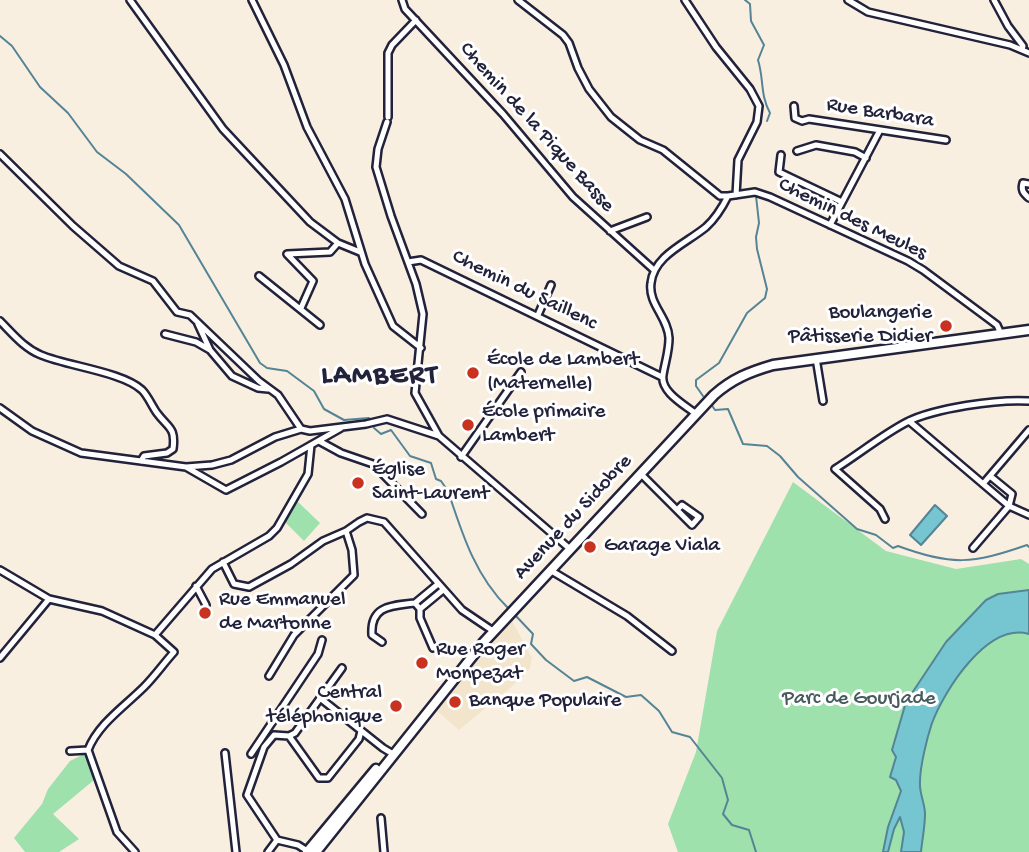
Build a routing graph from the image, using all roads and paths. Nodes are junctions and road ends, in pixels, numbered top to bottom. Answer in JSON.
{"nodes":[{"id":1,"x":130,"y":0,"type":"edge"},
{"id":2,"x":252,"y":0,"type":"edge"},
{"id":3,"x":402,"y":0,"type":"edge"},
{"id":4,"x":518,"y":0,"type":"edge"},
{"id":5,"x":685,"y":0,"type":"edge"},
{"id":6,"x":849,"y":0,"type":"edge"},
{"id":7,"x":995,"y":0,"type":"edge"},
{"id":8,"x":416,"y":20,"type":"junction"},
{"id":9,"x":1022,"y":50,"type":"junction"},
{"id":10,"x":1029,"y":53,"type":"edge"},
{"id":11,"x":794,"y":106,"type":"dead end"},
{"id":12,"x":880,"y":130,"type":"junction"},
{"id":13,"x":946,"y":140,"type":"dead end"},
{"id":14,"x":797,"y":151,"type":"dead end"},
{"id":15,"x":0,"y":153,"type":"edge"},
{"id":16,"x":781,"y":155,"type":"dead end"},
{"id":17,"x":866,"y":158,"type":"junction"},
{"id":18,"x":1029,"y":184,"type":"edge"},
{"id":19,"x":736,"y":195,"type":"junction"},
{"id":20,"x":728,"y":197,"type":"junction"},
{"id":21,"x":1029,"y":198,"type":"edge"},
{"id":22,"x":842,"y":202,"type":"junction"},
{"id":23,"x":647,"y":217,"type":"dead end"},
{"id":24,"x":830,"y":225,"type":"junction"},
{"id":25,"x":610,"y":231,"type":"junction"},
{"id":26,"x":338,"y":243,"type":"junction"},
{"id":27,"x":360,"y":252,"type":"junction"},
{"id":28,"x":408,"y":261,"type":"junction"},
{"id":29,"x":654,"y":270,"type":"junction"},
{"id":30,"x":259,"y":276,"type":"dead end"},
{"id":31,"x":551,"y":285,"type":"dead end"},
{"id":32,"x":301,"y":308,"type":"junction"},
{"id":33,"x":538,"y":316,"type":"junction"},
{"id":34,"x":195,"y":320,"type":"junction"},
{"id":35,"x":0,"y":321,"type":"edge"},
{"id":36,"x":320,"y":325,"type":"dead end"},
{"id":37,"x":1029,"y":331,"type":"edge"},
{"id":38,"x":165,"y":334,"type":"dead end"},
{"id":39,"x":1000,"y":334,"type":"junction"},
{"id":40,"x":421,"y":348,"type":"junction"},
{"id":41,"x":210,"y":350,"type":"junction"},
{"id":42,"x":816,"y":358,"type":"junction"},
{"id":43,"x":521,"y":372,"type":"dead end"},
{"id":44,"x":662,"y":377,"type":"junction"},
{"id":45,"x":272,"y":390,"type":"junction"},
{"id":46,"x":823,"y":401,"type":"dead end"},
{"id":47,"x":1029,"y":401,"type":"edge"},
{"id":48,"x":0,"y":408,"type":"edge"},
{"id":49,"x":696,"y":414,"type":"junction"},
{"id":50,"x":909,"y":421,"type":"junction"},
{"id":51,"x":344,"y":426,"type":"junction"},
{"id":52,"x":301,"y":429,"type":"junction"},
{"id":53,"x":1029,"y":430,"type":"edge"},
{"id":54,"x":439,"y":436,"type":"junction"},
{"id":55,"x":319,"y":441,"type":"junction"},
{"id":56,"x":312,"y":445,"type":"junction"},
{"id":57,"x":461,"y":457,"type":"junction"},
{"id":58,"x":141,"y":461,"type":"junction"},
{"id":59,"x":186,"y":467,"type":"junction"},
{"id":60,"x":640,"y":473,"type":"junction"},
{"id":61,"x":990,"y":476,"type":"junction"},
{"id":62,"x":983,"y":484,"type":"junction"},
{"id":63,"x":1009,"y":506,"type":"junction"},
{"id":64,"x":678,"y":509,"type":"dead end"},
{"id":65,"x":422,"y":514,"type":"dead end"},
{"id":66,"x":1029,"y":516,"type":"edge"},
{"id":67,"x":885,"y":519,"type":"dead end"},
{"id":68,"x":346,"y":531,"type":"junction"},
{"id":69,"x":973,"y":548,"type":"dead end"},
{"id":70,"x":570,"y":549,"type":"junction"},
{"id":71,"x":223,"y":562,"type":"junction"},
{"id":72,"x":0,"y":570,"type":"edge"},
{"id":73,"x":550,"y":570,"type":"junction"},
{"id":74,"x":438,"y":584,"type":"junction"},
{"id":75,"x":196,"y":586,"type":"junction"},
{"id":76,"x":443,"y":590,"type":"junction"},
{"id":77,"x":49,"y":599,"type":"junction"},
{"id":78,"x":415,"y":603,"type":"junction"},
{"id":79,"x":206,"y":605,"type":"dead end"},
{"id":80,"x":420,"y":609,"type":"junction"},
{"id":81,"x":493,"y":631,"type":"junction"},
{"id":82,"x":155,"y":635,"type":"junction"},
{"id":83,"x":322,"y":640,"type":"dead end"},
{"id":84,"x":382,"y":642,"type":"dead end"},
{"id":85,"x":433,"y":648,"type":"dead end"},
{"id":86,"x":672,"y":651,"type":"dead end"},
{"id":87,"x":0,"y":657,"type":"edge"},
{"id":88,"x":342,"y":668,"type":"dead end"},
{"id":89,"x":269,"y":677,"type":"dead end"},
{"id":90,"x":320,"y":698,"type":"junction"},
{"id":91,"x":269,"y":726,"type":"junction"},
{"id":92,"x":361,"y":731,"type":"junction"},
{"id":93,"x":274,"y":735,"type":"junction"},
{"id":94,"x":289,"y":736,"type":"junction"},
{"id":95,"x":88,"y":750,"type":"junction"},
{"id":96,"x":70,"y":751,"type":"dead end"},
{"id":97,"x":225,"y":753,"type":"dead end"},
{"id":98,"x":251,"y":754,"type":"dead end"},
{"id":99,"x":393,"y":754,"type":"junction"},
{"id":100,"x":381,"y":818,"type":"dead end"},
{"id":101,"x":277,"y":840,"type":"junction"},
{"id":102,"x":135,"y":852,"type":"edge"},
{"id":103,"x":236,"y":852,"type":"edge"},
{"id":104,"x":268,"y":852,"type":"edge"},
{"id":105,"x":308,"y":852,"type":"edge"},
{"id":106,"x":316,"y":852,"type":"edge"},
{"id":107,"x":384,"y":852,"type":"edge"}],
"edges":[{"from":1,"to":26,"type":"street"},
{"from":2,"to":27,"type":"street"},
{"from":3,"to":8,"type":"street","name":"Chemin de la Pique Basse"},
{"from":4,"to":20,"type":"street"},
{"from":5,"to":19,"type":"street"},
{"from":6,"to":9,"type":"street"},
{"from":7,"to":9,"type":"street"},
{"from":8,"to":25,"type":"street","name":"Chemin de la Pique Basse"},
{"from":8,"to":28,"type":"street"},
{"from":9,"to":10,"type":"street"},
{"from":11,"to":12,"type":"street","name":"Rue Barbara"},
{"from":12,"to":13,"type":"street","name":"Rue Barbara"},
{"from":12,"to":17,"type":"street"},
{"from":14,"to":17,"type":"street"},
{"from":15,"to":34,"type":"street"},
{"from":16,"to":22,"type":"street"},
{"from":17,"to":22,"type":"street"},
{"from":18,"to":21,"type":"street"},
{"from":19,"to":20,"type":"street","name":"Chemin des Meules"},
{"from":19,"to":24,"type":"street","name":"Chemin des Meules"},
{"from":20,"to":29,"type":"street"},
{"from":22,"to":24,"type":"street"},
{"from":23,"to":25,"type":"street"},
{"from":24,"to":39,"type":"street","name":"Chemin des Meules"},
{"from":25,"to":29,"type":"street","name":"Chemin de la Pique Basse"},
{"from":26,"to":27,"type":"street"},
{"from":26,"to":32,"type":"street"},
{"from":27,"to":40,"type":"street"},
{"from":28,"to":33,"type":"street","name":"Chemin du Saillenc"},
{"from":28,"to":40,"type":"street"},
{"from":29,"to":44,"type":"street"},
{"from":30,"to":32,"type":"street"},
{"from":31,"to":33,"type":"street"},
{"from":32,"to":36,"type":"street"},
{"from":33,"to":44,"type":"street","name":"Chemin du Saillenc"},
{"from":34,"to":41,"type":"street"},
{"from":34,"to":45,"type":"street"},
{"from":35,"to":58,"type":"street"},
{"from":37,"to":39,"type":"main road","name":"Avenue du Sidobre"},
{"from":38,"to":41,"type":"street"},
{"from":39,"to":42,"type":"main road","name":"Avenue du Sidobre"},
{"from":40,"to":54,"type":"street"},
{"from":41,"to":45,"type":"street"},
{"from":42,"to":46,"type":"street"},
{"from":42,"to":49,"type":"main road","name":"Avenue du Sidobre"},
{"from":43,"to":57,"type":"street"},
{"from":44,"to":49,"type":"street"},
{"from":45,"to":52,"type":"street"},
{"from":47,"to":50,"type":"street"},
{"from":48,"to":58,"type":"street"},
{"from":49,"to":60,"type":"main road","name":"Avenue du Sidobre"},
{"from":50,"to":62,"type":"street"},
{"from":50,"to":67,"type":"street"},
{"from":51,"to":52,"type":"street"},
{"from":51,"to":54,"type":"street"},
{"from":51,"to":55,"type":"street"},
{"from":52,"to":59,"type":"street"},
{"from":53,"to":61,"type":"street"},
{"from":54,"to":57,"type":"street"},
{"from":55,"to":56,"type":"street"},
{"from":55,"to":65,"type":"street"},
{"from":56,"to":59,"type":"street"},
{"from":56,"to":71,"type":"street"},
{"from":57,"to":70,"type":"street"},
{"from":58,"to":59,"type":"street"},
{"from":60,"to":64,"type":"street"},
{"from":60,"to":70,"type":"main road","name":"Avenue du Sidobre"},
{"from":61,"to":62,"type":"street"},
{"from":61,"to":63,"type":"street"},
{"from":62,"to":63,"type":"street"},
{"from":63,"to":66,"type":"street"},
{"from":63,"to":69,"type":"street"},
{"from":68,"to":71,"type":"street"},
{"from":68,"to":74,"type":"street"},
{"from":68,"to":89,"type":"street"},
{"from":70,"to":73,"type":"main road","name":"Avenue du Sidobre"},
{"from":71,"to":75,"type":"street"},
{"from":72,"to":77,"type":"street"},
{"from":73,"to":81,"type":"main road","name":"Avenue du Sidobre"},
{"from":73,"to":86,"type":"street"},
{"from":74,"to":76,"type":"street"},
{"from":74,"to":78,"type":"street"},
{"from":75,"to":79,"type":"street"},
{"from":75,"to":82,"type":"street"},
{"from":76,"to":80,"type":"street"},
{"from":76,"to":81,"type":"street"},
{"from":77,"to":82,"type":"street"},
{"from":77,"to":87,"type":"street"},
{"from":78,"to":80,"type":"street"},
{"from":78,"to":84,"type":"street"},
{"from":80,"to":85,"type":"street"},
{"from":81,"to":99,"type":"main road","name":"Avenue du Sidobre"},
{"from":82,"to":95,"type":"street"},
{"from":83,"to":91,"type":"street"},
{"from":88,"to":90,"type":"street"},
{"from":90,"to":92,"type":"street"},
{"from":90,"to":94,"type":"street"},
{"from":91,"to":93,"type":"street"},
{"from":91,"to":98,"type":"street"},
{"from":92,"to":94,"type":"street"},
{"from":92,"to":99,"type":"street"},
{"from":93,"to":94,"type":"street"},
{"from":93,"to":101,"type":"street"},
{"from":95,"to":96,"type":"street"},
{"from":95,"to":102,"type":"street"},
{"from":97,"to":103,"type":"street"},
{"from":99,"to":105,"type":"main road","name":"Avenue du Sidobre"},
{"from":99,"to":106,"type":"main road","name":"Avenue du Sidobre"},
{"from":100,"to":107,"type":"street"},
{"from":101,"to":104,"type":"street"},
{"from":101,"to":105,"type":"street"}]}
